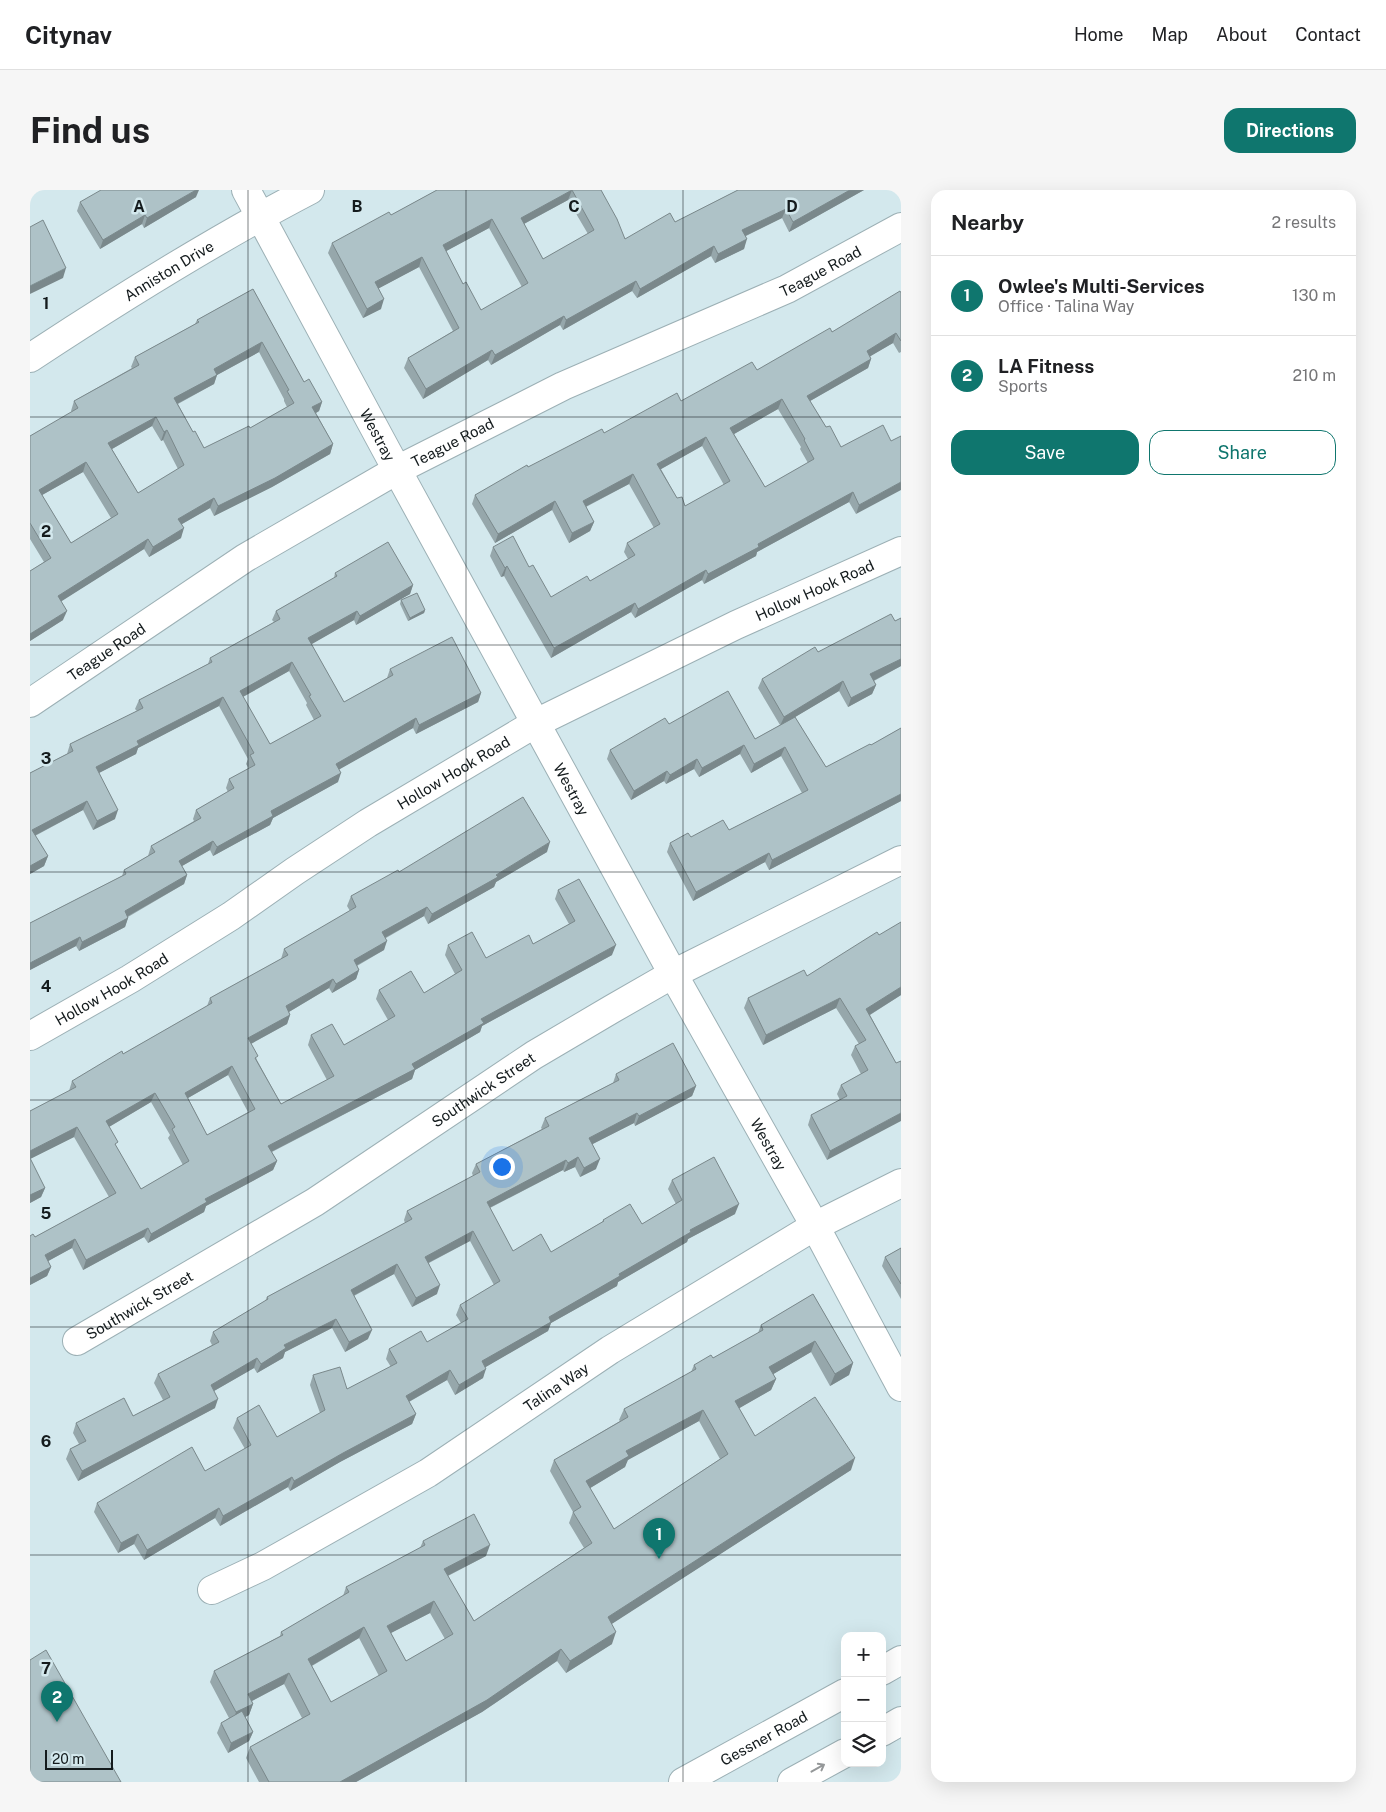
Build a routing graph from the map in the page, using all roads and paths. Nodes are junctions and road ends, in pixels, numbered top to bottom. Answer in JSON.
{"nodes":[{"id":1,"x":246,"y":190,"type":"edge"},
{"id":2,"x":310,"y":190,"type":"edge"},
{"id":3,"x":260,"y":216,"type":"junction"},
{"id":4,"x":901,"y":227,"type":"edge"},
{"id":5,"x":30,"y":358,"type":"edge"},
{"id":6,"x":396,"y":470,"type":"junction"},
{"id":7,"x":901,"y":551,"type":"edge"},
{"id":8,"x":30,"y":703,"type":"edge"},
{"id":9,"x":536,"y":723,"type":"junction"},
{"id":10,"x":901,"y":860,"type":"edge"},
{"id":11,"x":673,"y":974,"type":"junction"},
{"id":12,"x":30,"y":1036,"type":"edge"},
{"id":13,"x":901,"y":1183,"type":"edge"},
{"id":14,"x":816,"y":1226,"type":"junction"},
{"id":15,"x":76,"y":1341,"type":"dead end"},
{"id":16,"x":901,"y":1387,"type":"edge"},
{"id":17,"x":212,"y":1590,"type":"dead end"},
{"id":18,"x":901,"y":1660,"type":"edge"},
{"id":19,"x":886,"y":1669,"type":"edge"},
{"id":20,"x":841,"y":1694,"type":"edge"},
{"id":21,"x":901,"y":1721,"type":"edge"},
{"id":22,"x":886,"y":1730,"type":"edge"},
{"id":23,"x":841,"y":1755,"type":"edge"},
{"id":24,"x":683,"y":1782,"type":"edge"},
{"id":25,"x":792,"y":1782,"type":"edge"}],
"edges":[{"from":1,"to":3,"type":"street","name":"Westray"},
{"from":2,"to":3,"type":"street","name":"Anniston Drive"},
{"from":3,"to":5,"type":"street","name":"Anniston Drive"},
{"from":3,"to":6,"type":"street","name":"Westray"},
{"from":4,"to":6,"type":"street","name":"Teague Road"},
{"from":6,"to":8,"type":"street","name":"Teague Road"},
{"from":6,"to":9,"type":"street","name":"Westray"},
{"from":7,"to":9,"type":"street","name":"Hollow Hook Road"},
{"from":9,"to":11,"type":"street","name":"Westray"},
{"from":9,"to":12,"type":"street","name":"Hollow Hook Road"},
{"from":10,"to":11,"type":"street","name":"Southwick Street"},
{"from":11,"to":14,"type":"street","name":"Westray"},
{"from":11,"to":15,"type":"street","name":"Southwick Street"},
{"from":13,"to":14,"type":"street","name":"Talina Way"},
{"from":14,"to":16,"type":"street","name":"Westray"},
{"from":14,"to":17,"type":"street","name":"Talina Way"},
{"from":18,"to":19,"type":"street"},
{"from":20,"to":24,"type":"street","name":"Gessner Road"},
{"from":21,"to":22,"type":"street"},
{"from":25,"to":23,"type":"street","one_way":true}]}
